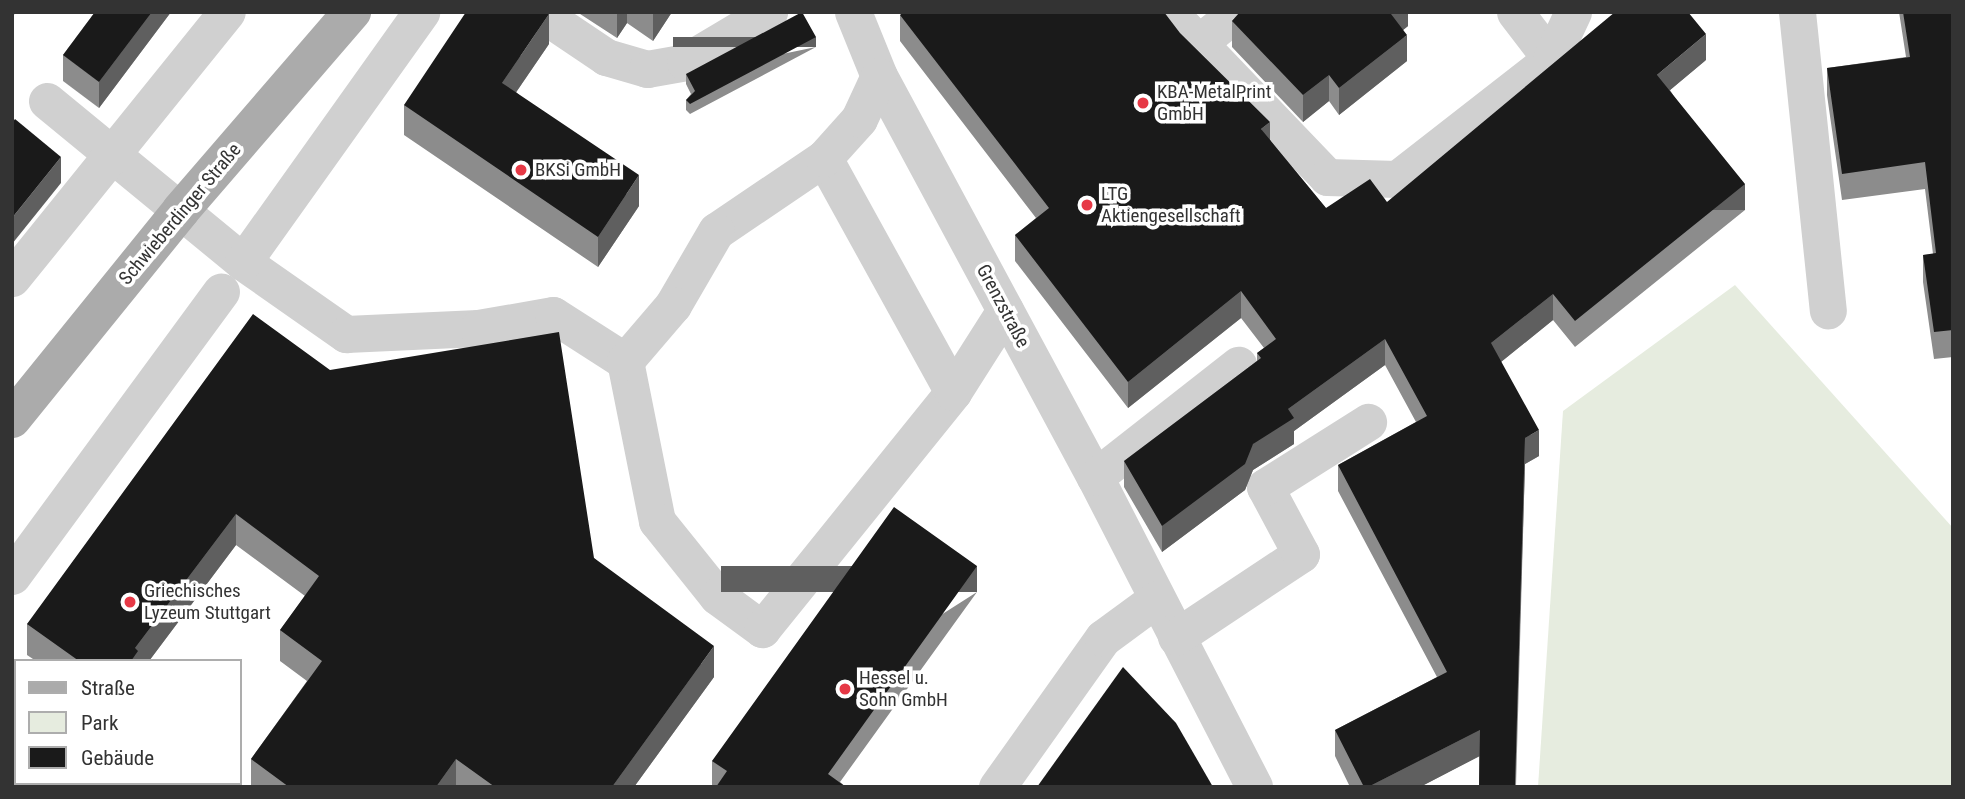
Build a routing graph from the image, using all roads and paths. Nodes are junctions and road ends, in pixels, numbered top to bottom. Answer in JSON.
{"nodes":[{"id":1,"x":227,"y":12,"type":"edge"},
{"id":2,"x":352,"y":12,"type":"edge"},
{"id":3,"x":421,"y":12,"type":"edge"},
{"id":4,"x":539,"y":12,"type":"edge"},
{"id":5,"x":769,"y":12,"type":"edge"},
{"id":6,"x":853,"y":12,"type":"edge"},
{"id":7,"x":1169,"y":12,"type":"edge"},
{"id":8,"x":1237,"y":12,"type":"edge"},
{"id":9,"x":1515,"y":12,"type":"edge"},
{"id":10,"x":1573,"y":12,"type":"edge"},
{"id":11,"x":1797,"y":12,"type":"edge"},
{"id":12,"x":1196,"y":45,"type":"junction"},
{"id":13,"x":1551,"y":59,"type":"junction"},
{"id":14,"x":880,"y":76,"type":"junction"},
{"id":15,"x":47,"y":101,"type":"dead end"},
{"id":16,"x":112,"y":153,"type":"junction"},
{"id":17,"x":824,"y":158,"type":"junction"},
{"id":18,"x":181,"y":209,"type":"junction"},
{"id":19,"x":243,"y":262,"type":"junction"},
{"id":20,"x":12,"y":278,"type":"edge"},
{"id":21,"x":221,"y":291,"type":"dead end"},
{"id":22,"x":1005,"y":310,"type":"junction"},
{"id":23,"x":1828,"y":310,"type":"dead end"},
{"id":24,"x":625,"y":362,"type":"junction"},
{"id":25,"x":1238,"y":365,"type":"dead end"},
{"id":26,"x":953,"y":393,"type":"junction"},
{"id":27,"x":12,"y":419,"type":"edge"},
{"id":28,"x":1368,"y":422,"type":"dead end"},
{"id":29,"x":1095,"y":477,"type":"junction"},
{"id":30,"x":12,"y":576,"type":"edge"},
{"id":31,"x":1156,"y":599,"type":"junction"},
{"id":32,"x":1176,"y":637,"type":"junction"},
{"id":33,"x":997,"y":787,"type":"edge"},
{"id":34,"x":1254,"y":787,"type":"edge"}],
"edges":[{"from":1,"to":16,"type":"street"},
{"from":2,"to":18,"type":"main road","name":"Schwieberdinger Straße"},
{"from":3,"to":19,"type":"street"},
{"from":4,"to":5,"type":"street"},
{"from":6,"to":14,"type":"street","name":"Grenzstraße"},
{"from":7,"to":12,"type":"street"},
{"from":8,"to":12,"type":"street"},
{"from":9,"to":13,"type":"street"},
{"from":10,"to":13,"type":"street"},
{"from":11,"to":23,"type":"street"},
{"from":12,"to":13,"type":"street"},
{"from":14,"to":17,"type":"street"},
{"from":14,"to":22,"type":"street","name":"Grenzstraße"},
{"from":15,"to":16,"type":"street"},
{"from":16,"to":18,"type":"street"},
{"from":16,"to":20,"type":"street"},
{"from":17,"to":24,"type":"street"},
{"from":17,"to":26,"type":"street"},
{"from":18,"to":19,"type":"street"},
{"from":18,"to":27,"type":"main road","name":"Schwieberdinger Straße"},
{"from":19,"to":24,"type":"street"},
{"from":21,"to":30,"type":"street"},
{"from":22,"to":26,"type":"street"},
{"from":22,"to":29,"type":"street","name":"Grenzstraße"},
{"from":24,"to":26,"type":"street"},
{"from":25,"to":29,"type":"street"},
{"from":28,"to":32,"type":"street"},
{"from":29,"to":31,"type":"street","name":"Grenzstraße"},
{"from":31,"to":32,"type":"street","name":"Grenzstraße"},
{"from":31,"to":33,"type":"street"},
{"from":32,"to":34,"type":"street","name":"Grenzstraße"}]}
